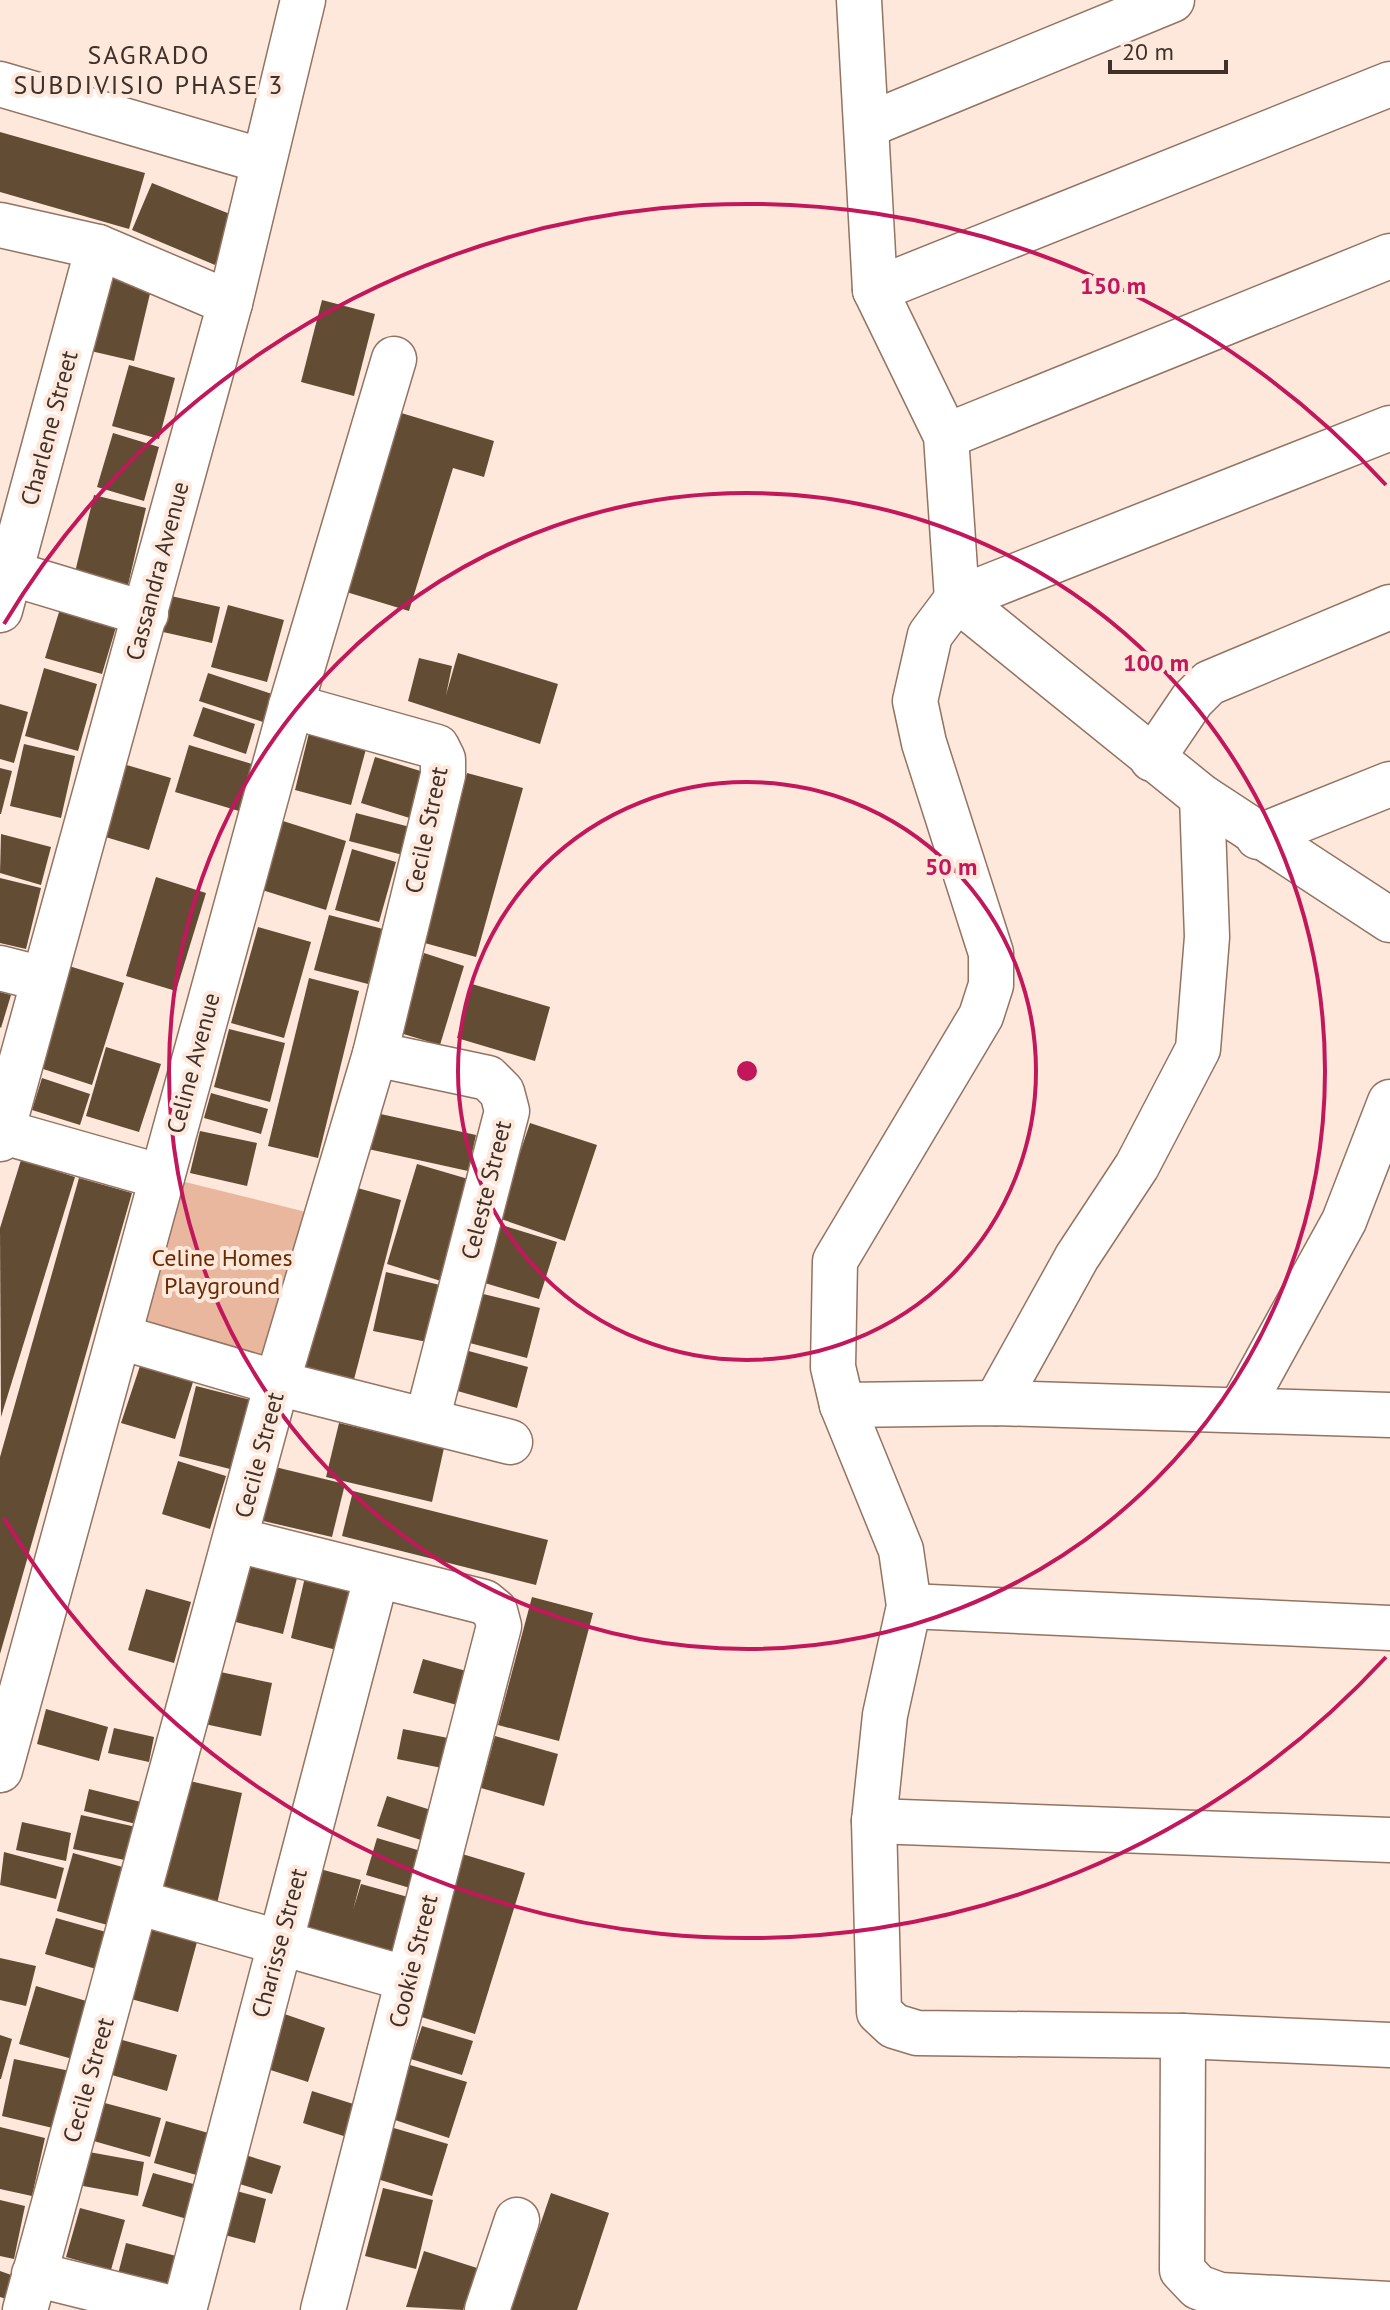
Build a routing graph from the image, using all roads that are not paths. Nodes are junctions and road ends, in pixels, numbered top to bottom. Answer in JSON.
{"nodes":[{"id":1,"x":303,"y":0,"type":"edge"},
{"id":2,"x":859,"y":0,"type":"edge"},
{"id":3,"x":1172,"y":0,"type":"edge"},
{"id":4,"x":0,"y":84,"type":"edge"},
{"id":5,"x":1390,"y":84,"type":"edge"},
{"id":6,"x":868,"y":125,"type":"junction"},
{"id":7,"x":263,"y":161,"type":"junction"},
{"id":8,"x":0,"y":225,"type":"edge"},
{"id":9,"x":98,"y":247,"type":"junction"},
{"id":10,"x":1390,"y":256,"type":"edge"},
{"id":11,"x":875,"y":290,"type":"junction"},
{"id":12,"x":230,"y":303,"type":"junction"},
{"id":13,"x":394,"y":359,"type":"dead end"},
{"id":14,"x":1390,"y":428,"type":"edge"},
{"id":15,"x":946,"y":436,"type":"junction"},
{"id":16,"x":3,"y":584,"type":"edge"},
{"id":17,"x":957,"y":599,"type":"junction"},
{"id":18,"x":1390,"y":607,"type":"edge"},
{"id":19,"x":146,"y":614,"type":"junction"},
{"id":20,"x":291,"y":706,"type":"junction"},
{"id":21,"x":1152,"y":759,"type":"junction"},
{"id":22,"x":1390,"y":784,"type":"edge"},
{"id":23,"x":1202,"y":797,"type":"junction"},
{"id":24,"x":1258,"y":837,"type":"junction"},
{"id":25,"x":1390,"y":920,"type":"edge"},
{"id":26,"x":0,"y":968,"type":"edge"},
{"id":27,"x":43,"y":979,"type":"junction"},
{"id":28,"x":375,"y":1054,"type":"junction"},
{"id":29,"x":1390,"y":1102,"type":"edge"},
{"id":30,"x":1,"y":1134,"type":"edge"},
{"id":31,"x":162,"y":1177,"type":"junction"},
{"id":32,"x":120,"y":1337,"type":"junction"},
{"id":33,"x":277,"y":1383,"type":"junction"},
{"id":34,"x":996,"y":1403,"type":"junction"},
{"id":35,"x":842,"y":1405,"type":"junction"},
{"id":36,"x":1240,"y":1410,"type":"junction"},
{"id":37,"x":1390,"y":1415,"type":"edge"},
{"id":38,"x":427,"y":1420,"type":"junction"},
{"id":39,"x":510,"y":1442,"type":"dead end"},
{"id":40,"x":237,"y":1540,"type":"junction"},
{"id":41,"x":376,"y":1578,"type":"junction"},
{"id":42,"x":909,"y":1606,"type":"junction"},
{"id":43,"x":1390,"y":1628,"type":"edge"},
{"id":44,"x":0,"y":1770,"type":"edge"},
{"id":45,"x":874,"y":1821,"type":"junction"},
{"id":46,"x":1390,"y":1840,"type":"edge"},
{"id":47,"x":137,"y":1902,"type":"junction"},
{"id":48,"x":278,"y":1945,"type":"junction"},
{"id":49,"x":408,"y":1979,"type":"junction"},
{"id":50,"x":1183,"y":2036,"type":"junction"},
{"id":51,"x":1390,"y":2045,"type":"edge"},
{"id":52,"x":517,"y":2220,"type":"dead end"},
{"id":53,"x":29,"y":2292,"type":"edge"},
{"id":54,"x":1390,"y":2304,"type":"edge"},
{"id":55,"x":182,"y":2310,"type":"edge"},
{"id":56,"x":323,"y":2310,"type":"edge"},
{"id":57,"x":487,"y":2310,"type":"edge"}],
"edges":[{"from":1,"to":7,"type":"street","name":"Cassandra Avenue"},
{"from":2,"to":6,"type":"street"},
{"from":3,"to":6,"type":"street"},
{"from":4,"to":7,"type":"street"},
{"from":5,"to":11,"type":"street"},
{"from":6,"to":11,"type":"street"},
{"from":7,"to":12,"type":"street","name":"Cassandra Avenue"},
{"from":8,"to":9,"type":"street"},
{"from":9,"to":12,"type":"street"},
{"from":9,"to":16,"type":"street","name":"Charlene Street"},
{"from":10,"to":15,"type":"street"},
{"from":11,"to":15,"type":"street"},
{"from":12,"to":19,"type":"street","name":"Cassandra Avenue"},
{"from":13,"to":20,"type":"street","name":"Celine Avenue"},
{"from":14,"to":17,"type":"street"},
{"from":15,"to":17,"type":"street"},
{"from":16,"to":19,"type":"street"},
{"from":17,"to":21,"type":"street"},
{"from":17,"to":35,"type":"street"},
{"from":18,"to":21,"type":"street"},
{"from":19,"to":27,"type":"street","name":"Cassandra Avenue"},
{"from":20,"to":28,"type":"street","name":"Cecile Street"},
{"from":20,"to":31,"type":"street","name":"Celine Avenue"},
{"from":21,"to":23,"type":"street"},
{"from":22,"to":24,"type":"street"},
{"from":23,"to":24,"type":"street"},
{"from":23,"to":34,"type":"street"},
{"from":24,"to":25,"type":"street"},
{"from":26,"to":27,"type":"street"},
{"from":27,"to":30,"type":"street","name":"Cassandra Avenue"},
{"from":28,"to":33,"type":"street","name":"Cecile Street"},
{"from":28,"to":38,"type":"street","name":"Celeste Street"},
{"from":29,"to":36,"type":"street"},
{"from":30,"to":31,"type":"street"},
{"from":31,"to":32,"type":"street","name":"Celine Avenue"},
{"from":32,"to":33,"type":"street"},
{"from":32,"to":44,"type":"street","name":"Celine Avenue"},
{"from":33,"to":38,"type":"street"},
{"from":33,"to":40,"type":"street","name":"Cecile Street"},
{"from":34,"to":35,"type":"street"},
{"from":34,"to":36,"type":"street"},
{"from":35,"to":42,"type":"street"},
{"from":36,"to":37,"type":"street"},
{"from":38,"to":39,"type":"street"},
{"from":40,"to":41,"type":"street"},
{"from":40,"to":47,"type":"street","name":"Cecile Street"},
{"from":41,"to":48,"type":"street","name":"Charisse Street"},
{"from":41,"to":49,"type":"street","name":"Cookie Street"},
{"from":42,"to":43,"type":"street"},
{"from":42,"to":45,"type":"street"},
{"from":45,"to":46,"type":"street"},
{"from":45,"to":50,"type":"street"},
{"from":47,"to":48,"type":"street"},
{"from":47,"to":53,"type":"street","name":"Cecile Street"},
{"from":48,"to":49,"type":"street"},
{"from":48,"to":55,"type":"street","name":"Charisse Street"},
{"from":49,"to":56,"type":"street","name":"Cookie Street"},
{"from":50,"to":51,"type":"street"},
{"from":50,"to":54,"type":"street"},
{"from":52,"to":57,"type":"street"},
{"from":53,"to":55,"type":"street"}]}
